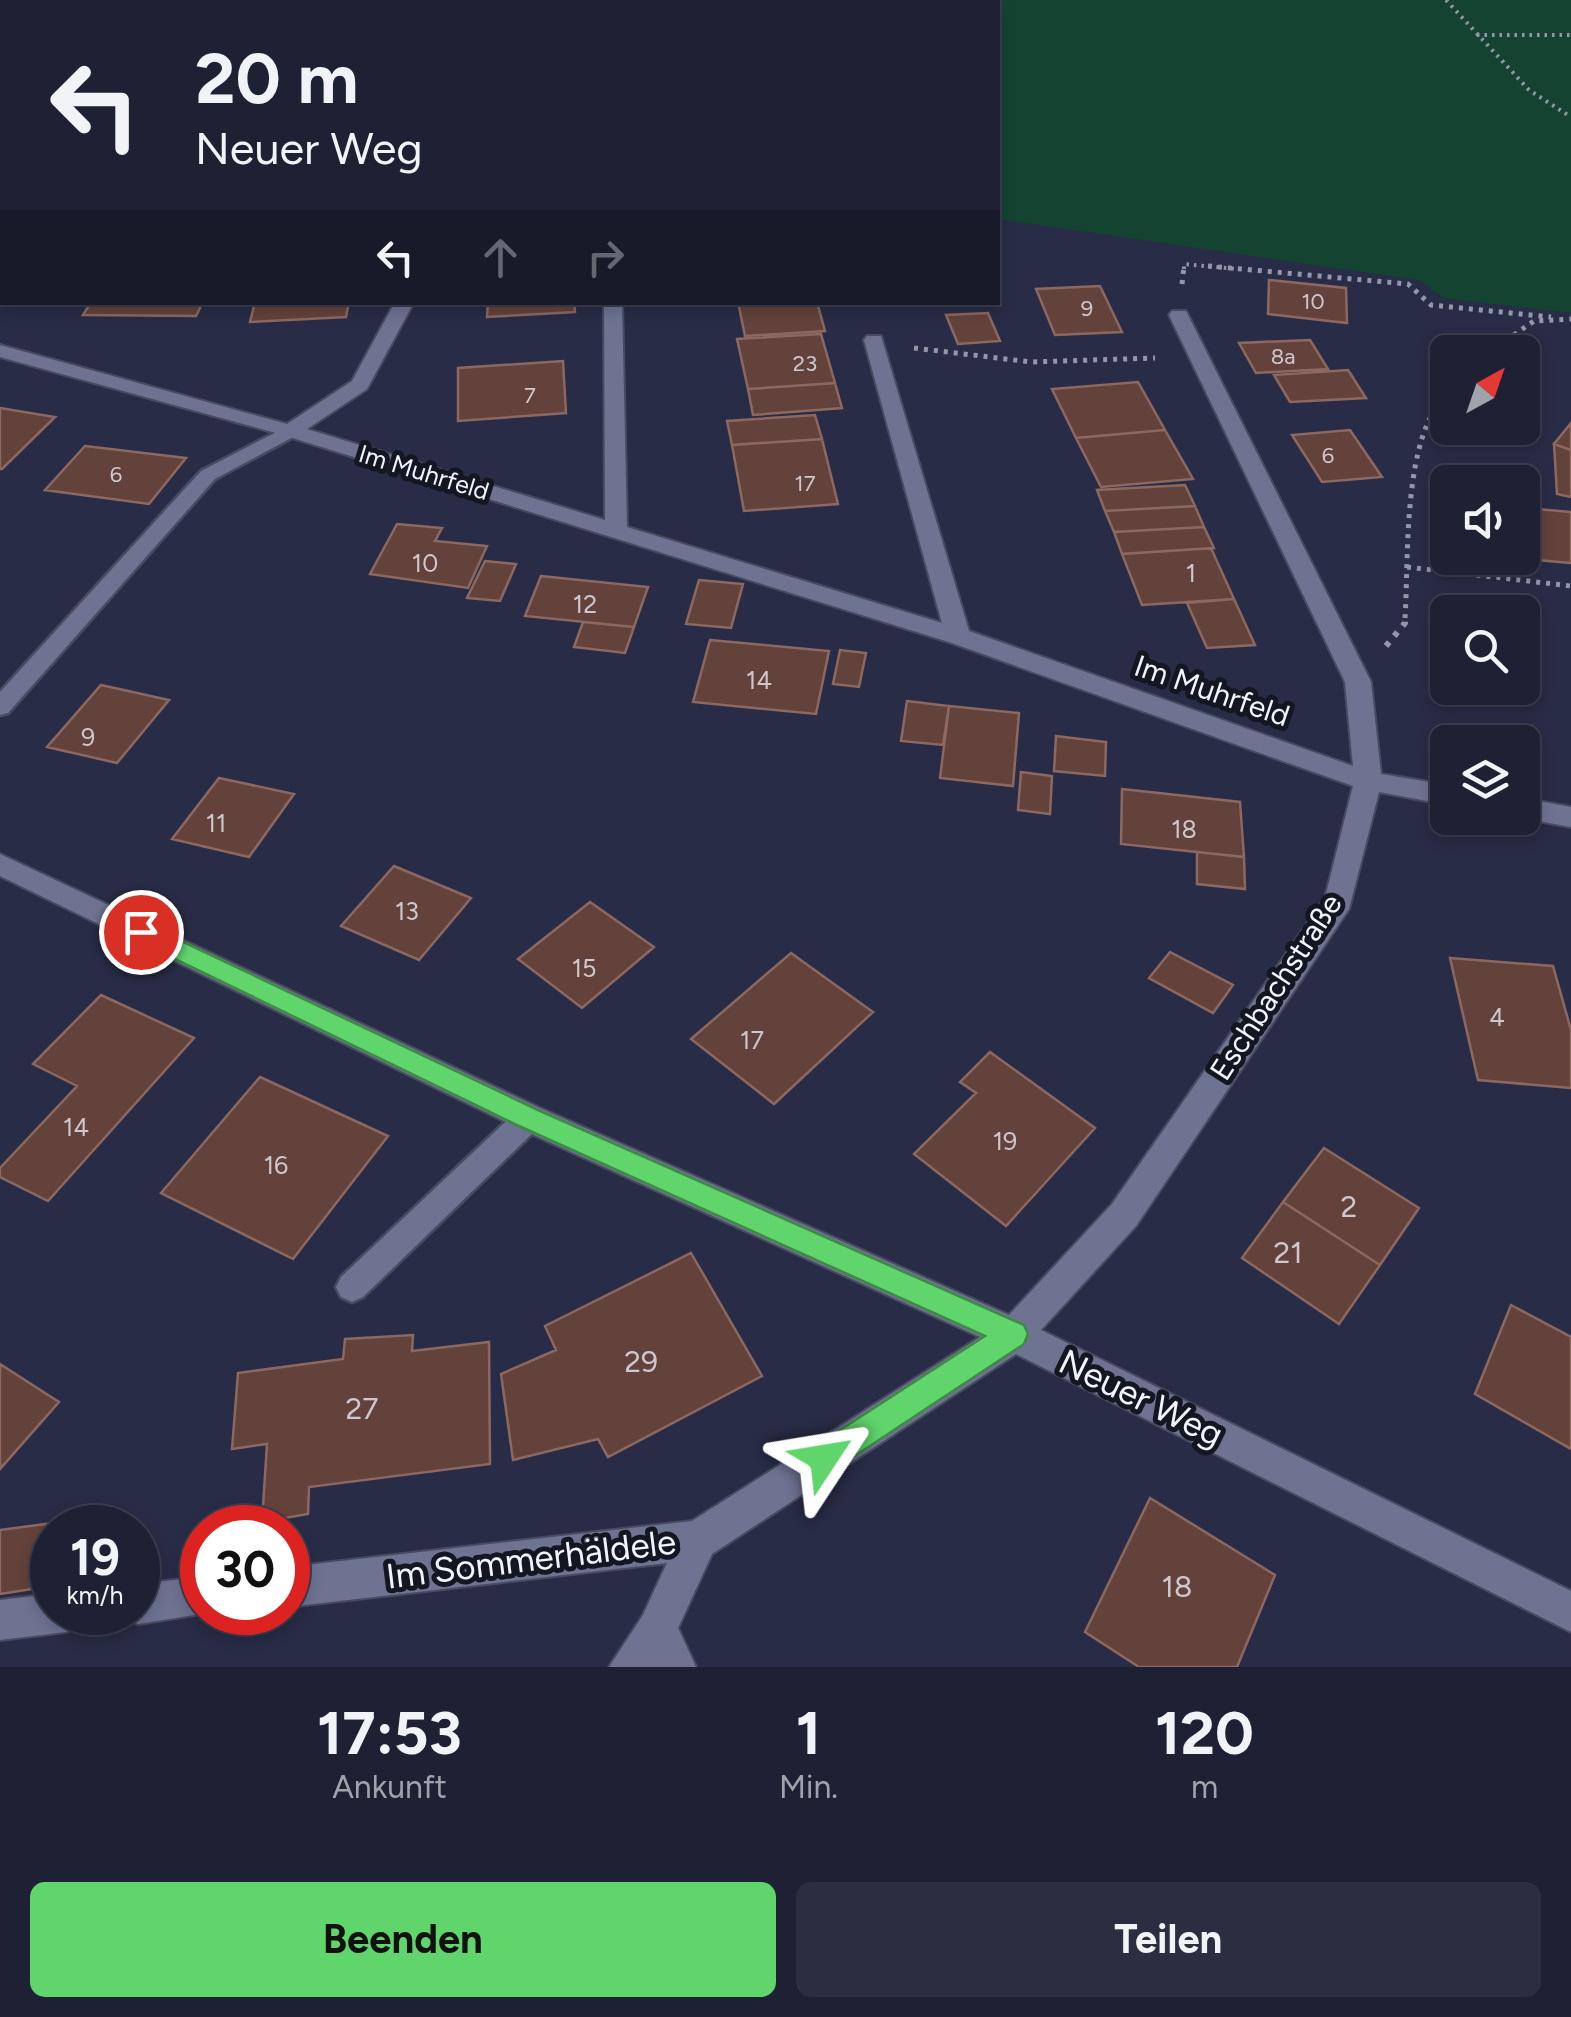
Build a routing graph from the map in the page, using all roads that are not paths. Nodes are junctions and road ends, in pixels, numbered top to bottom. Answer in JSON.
{"nodes":[{"id":1,"x":402,"y":305,"type":"edge"},
{"id":2,"x":613,"y":305,"type":"edge"},
{"id":3,"x":1179,"y":315,"type":"road end"},
{"id":4,"x":874,"y":340,"type":"road end"},
{"id":5,"x":0,"y":351,"type":"edge"},
{"id":6,"x":290,"y":431,"type":"junction"},
{"id":7,"x":616,"y":530,"type":"junction"},
{"id":8,"x":958,"y":636,"type":"junction"},
{"id":9,"x":0,"y":707,"type":"edge"},
{"id":10,"x":1368,"y":781,"type":"junction"},
{"id":11,"x":1430,"y":792,"type":"edge"},
{"id":12,"x":1540,"y":811,"type":"edge"},
{"id":13,"x":1571,"y":817,"type":"edge"},
{"id":14,"x":0,"y":864,"type":"edge"},
{"id":15,"x":529,"y":1118,"type":"junction"},
{"id":16,"x":352,"y":1287,"type":"dead end"},
{"id":17,"x":1014,"y":1334,"type":"junction"},
{"id":18,"x":698,"y":1540,"type":"junction"},
{"id":19,"x":310,"y":1584,"type":"edge"},
{"id":20,"x":1571,"y":1612,"type":"edge"},
{"id":21,"x":30,"y":1616,"type":"edge"},
{"id":22,"x":0,"y":1620,"type":"edge"},
{"id":23,"x":656,"y":1629,"type":"junction"},
{"id":24,"x":629,"y":1667,"type":"edge"},
{"id":25,"x":676,"y":1667,"type":"edge"}],
"edges":[{"from":1,"to":6,"type":"street"},
{"from":2,"to":7,"type":"street"},
{"from":3,"to":10,"type":"street","name":"Eschbachstraße"},
{"from":4,"to":8,"type":"street"},
{"from":5,"to":6,"type":"street","name":"Im Muhrfeld"},
{"from":6,"to":7,"type":"street","name":"Im Muhrfeld"},
{"from":6,"to":9,"type":"lane"},
{"from":7,"to":8,"type":"street","name":"Im Muhrfeld"},
{"from":8,"to":10,"type":"street","name":"Im Muhrfeld"},
{"from":10,"to":11,"type":"street","name":"Im Muhrfeld"},
{"from":10,"to":17,"type":"street","name":"Eschbachstraße"},
{"from":12,"to":13,"type":"street"},
{"from":14,"to":15,"type":"street","name":"Neuer Weg"},
{"from":15,"to":16,"type":"lane"},
{"from":15,"to":17,"type":"street","name":"Neuer Weg"},
{"from":17,"to":18,"type":"street","name":"Im Sommerhäldele"},
{"from":17,"to":20,"type":"street","name":"Neuer Weg"},
{"from":18,"to":19,"type":"street","name":"Im Sommerhäldele"},
{"from":18,"to":23,"type":"street"},
{"from":21,"to":22,"type":"street"},
{"from":23,"to":24,"type":"street"},
{"from":23,"to":25,"type":"street"}]}
